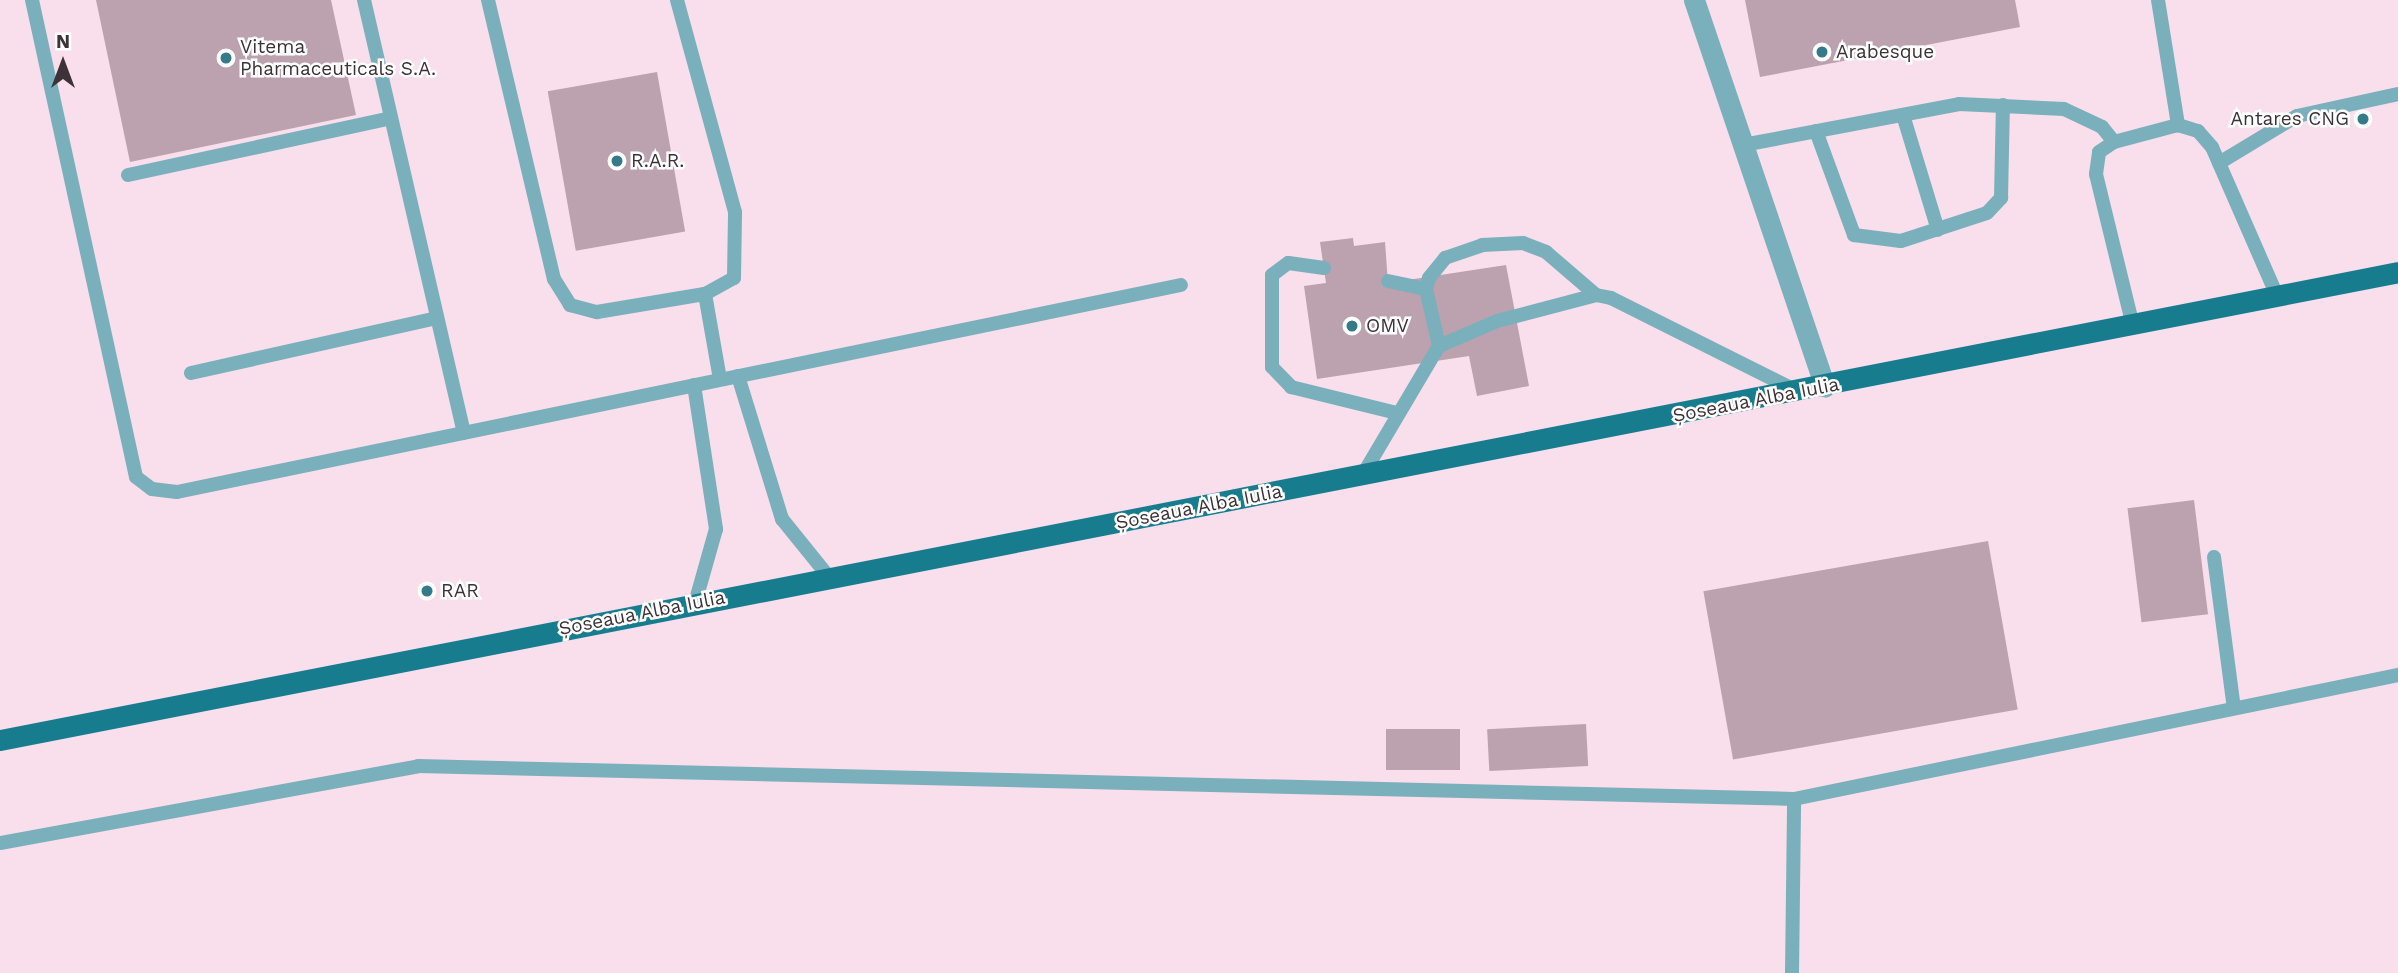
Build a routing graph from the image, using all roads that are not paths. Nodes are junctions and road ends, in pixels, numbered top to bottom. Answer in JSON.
{"nodes":[{"id":1,"x":32,"y":0,"type":"edge"},
{"id":2,"x":364,"y":0,"type":"edge"},
{"id":3,"x":488,"y":0,"type":"edge"},
{"id":4,"x":677,"y":0,"type":"edge"},
{"id":5,"x":1694,"y":0,"type":"edge"},
{"id":6,"x":2158,"y":0,"type":"edge"},
{"id":7,"x":2398,"y":94,"type":"edge"},
{"id":8,"x":2003,"y":105,"type":"junction"},
{"id":9,"x":1903,"y":115,"type":"junction"},
{"id":10,"x":391,"y":118,"type":"junction"},
{"id":11,"x":2178,"y":125,"type":"junction"},
{"id":12,"x":1816,"y":131,"type":"junction"},
{"id":13,"x":2114,"y":142,"type":"junction"},
{"id":14,"x":1743,"y":145,"type":"junction"},
{"id":15,"x":2219,"y":163,"type":"junction"},
{"id":16,"x":128,"y":175,"type":"dead end"},
{"id":17,"x":1938,"y":230,"type":"junction"},
{"id":18,"x":1324,"y":268,"type":"dead end"},
{"id":19,"x":2398,"y":272,"type":"edge"},
{"id":20,"x":1388,"y":281,"type":"dead end"},
{"id":21,"x":1181,"y":285,"type":"dead end"},
{"id":22,"x":1426,"y":289,"type":"junction"},
{"id":23,"x":705,"y":294,"type":"junction"},
{"id":24,"x":1596,"y":295,"type":"junction"},
{"id":25,"x":2277,"y":296,"type":"junction"},
{"id":26,"x":437,"y":318,"type":"junction"},
{"id":27,"x":2133,"y":326,"type":"junction"},
{"id":28,"x":1439,"y":346,"type":"junction"},
{"id":29,"x":191,"y":373,"type":"dead end"},
{"id":30,"x":738,"y":376,"type":"junction"},
{"id":31,"x":720,"y":379,"type":"junction"},
{"id":32,"x":694,"y":385,"type":"junction"},
{"id":33,"x":1825,"y":386,"type":"junction"},
{"id":34,"x":1798,"y":392,"type":"junction"},
{"id":35,"x":1396,"y":413,"type":"junction"},
{"id":36,"x":464,"y":433,"type":"junction"},
{"id":37,"x":1362,"y":476,"type":"junction"},
{"id":38,"x":2214,"y":557,"type":"dead end"},
{"id":39,"x":829,"y":577,"type":"junction"},
{"id":40,"x":695,"y":603,"type":"junction"},
{"id":41,"x":2398,"y":675,"type":"edge"},
{"id":42,"x":2234,"y":708,"type":"junction"},
{"id":43,"x":0,"y":740,"type":"edge"},
{"id":44,"x":1794,"y":799,"type":"junction"},
{"id":45,"x":0,"y":843,"type":"edge"},
{"id":46,"x":1792,"y":973,"type":"edge"}],
"edges":[{"from":1,"to":36,"type":"lane"},
{"from":2,"to":10,"type":"lane"},
{"from":3,"to":23,"type":"lane"},
{"from":4,"to":23,"type":"lane"},
{"from":5,"to":14,"type":"street"},
{"from":6,"to":11,"type":"lane"},
{"from":7,"to":15,"type":"lane"},
{"from":8,"to":9,"type":"lane"},
{"from":8,"to":13,"type":"lane"},
{"from":8,"to":17,"type":"lane"},
{"from":9,"to":12,"type":"lane"},
{"from":9,"to":17,"type":"lane"},
{"from":10,"to":16,"type":"lane"},
{"from":10,"to":26,"type":"lane"},
{"from":11,"to":13,"type":"lane"},
{"from":11,"to":15,"type":"lane"},
{"from":12,"to":14,"type":"lane"},
{"from":12,"to":17,"type":"lane"},
{"from":13,"to":27,"type":"lane"},
{"from":14,"to":33,"type":"street"},
{"from":15,"to":25,"type":"lane"},
{"from":18,"to":35,"type":"lane"},
{"from":19,"to":25,"type":"main road","name":"Șoseaua Alba Iulia"},
{"from":20,"to":22,"type":"lane"},
{"from":21,"to":30,"type":"lane"},
{"from":22,"to":24,"type":"lane"},
{"from":22,"to":28,"type":"lane"},
{"from":23,"to":31,"type":"lane"},
{"from":24,"to":28,"type":"lane"},
{"from":24,"to":34,"type":"lane"},
{"from":25,"to":27,"type":"main road","name":"Șoseaua Alba Iulia"},
{"from":26,"to":29,"type":"lane"},
{"from":26,"to":36,"type":"lane"},
{"from":27,"to":33,"type":"main road","name":"Șoseaua Alba Iulia"},
{"from":28,"to":35,"type":"lane"},
{"from":30,"to":31,"type":"lane"},
{"from":30,"to":39,"type":"lane"},
{"from":31,"to":32,"type":"lane"},
{"from":32,"to":36,"type":"lane"},
{"from":32,"to":40,"type":"lane"},
{"from":33,"to":34,"type":"main road","name":"Șoseaua Alba Iulia"},
{"from":34,"to":37,"type":"main road","name":"Șoseaua Alba Iulia"},
{"from":35,"to":37,"type":"lane"},
{"from":37,"to":39,"type":"main road","name":"Șoseaua Alba Iulia"},
{"from":38,"to":42,"type":"lane"},
{"from":39,"to":40,"type":"main road","name":"Șoseaua Alba Iulia"},
{"from":40,"to":43,"type":"main road","name":"Șoseaua Alba Iulia"},
{"from":41,"to":42,"type":"lane"},
{"from":42,"to":44,"type":"lane"},
{"from":44,"to":45,"type":"lane"},
{"from":44,"to":46,"type":"lane"}]}
